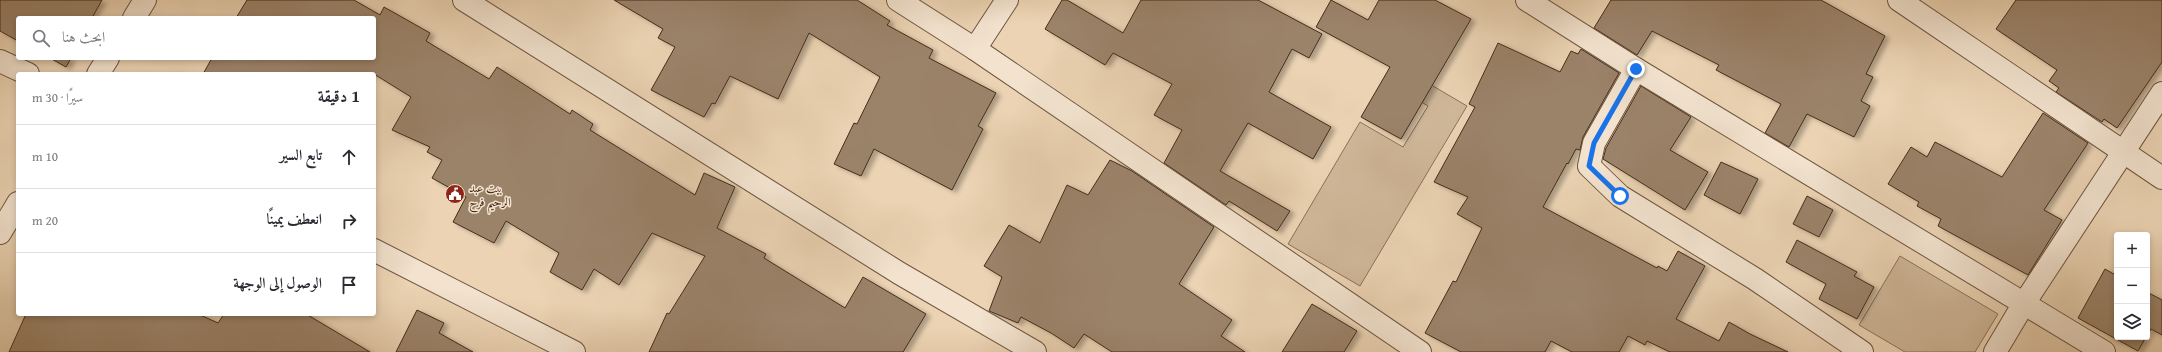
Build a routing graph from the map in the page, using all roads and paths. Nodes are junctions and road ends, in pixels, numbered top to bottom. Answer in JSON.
{"nodes":[{"id":1,"x":145,"y":0,"type":"edge"},
{"id":2,"x":464,"y":0,"type":"edge"},
{"id":3,"x":898,"y":0,"type":"edge"},
{"id":4,"x":1007,"y":0,"type":"edge"},
{"id":5,"x":1527,"y":0,"type":"edge"},
{"id":6,"x":1899,"y":0,"type":"edge"},
{"id":7,"x":135,"y":16,"type":"edge"},
{"id":8,"x":975,"y":49,"type":"junction"},
{"id":9,"x":107,"y":60,"type":"edge"},
{"id":10,"x":0,"y":61,"type":"edge"},
{"id":11,"x":1636,"y":69,"type":"junction"},
{"id":12,"x":24,"y":72,"type":"edge"},
{"id":13,"x":99,"y":72,"type":"edge"},
{"id":14,"x":2162,"y":93,"type":"edge"},
{"id":15,"x":2123,"y":152,"type":"junction"},
{"id":16,"x":2162,"y":178,"type":"edge"},
{"id":17,"x":16,"y":206,"type":"edge"},
{"id":18,"x":0,"y":233,"type":"edge"},
{"id":19,"x":376,"y":251,"type":"edge"},
{"id":20,"x":2023,"y":304,"type":"junction"},
{"id":21,"x":574,"y":352,"type":"edge"},
{"id":22,"x":1035,"y":352,"type":"edge"},
{"id":23,"x":1420,"y":352,"type":"edge"},
{"id":24,"x":1862,"y":352,"type":"edge"},
{"id":25,"x":1995,"y":352,"type":"edge"},
{"id":26,"x":2104,"y":352,"type":"edge"}],
"edges":[{"from":1,"to":7,"type":"street"},
{"from":2,"to":22,"type":"street"},
{"from":3,"to":8,"type":"street"},
{"from":4,"to":8,"type":"street"},
{"from":5,"to":11,"type":"street"},
{"from":6,"to":15,"type":"street"},
{"from":8,"to":23,"type":"street"},
{"from":9,"to":13,"type":"street"},
{"from":10,"to":12,"type":"street"},
{"from":11,"to":20,"type":"street"},
{"from":11,"to":24,"type":"street"},
{"from":14,"to":15,"type":"street"},
{"from":15,"to":16,"type":"street"},
{"from":15,"to":20,"type":"street"},
{"from":17,"to":18,"type":"street"},
{"from":19,"to":21,"type":"street"},
{"from":20,"to":25,"type":"street"},
{"from":20,"to":26,"type":"street"}]}
